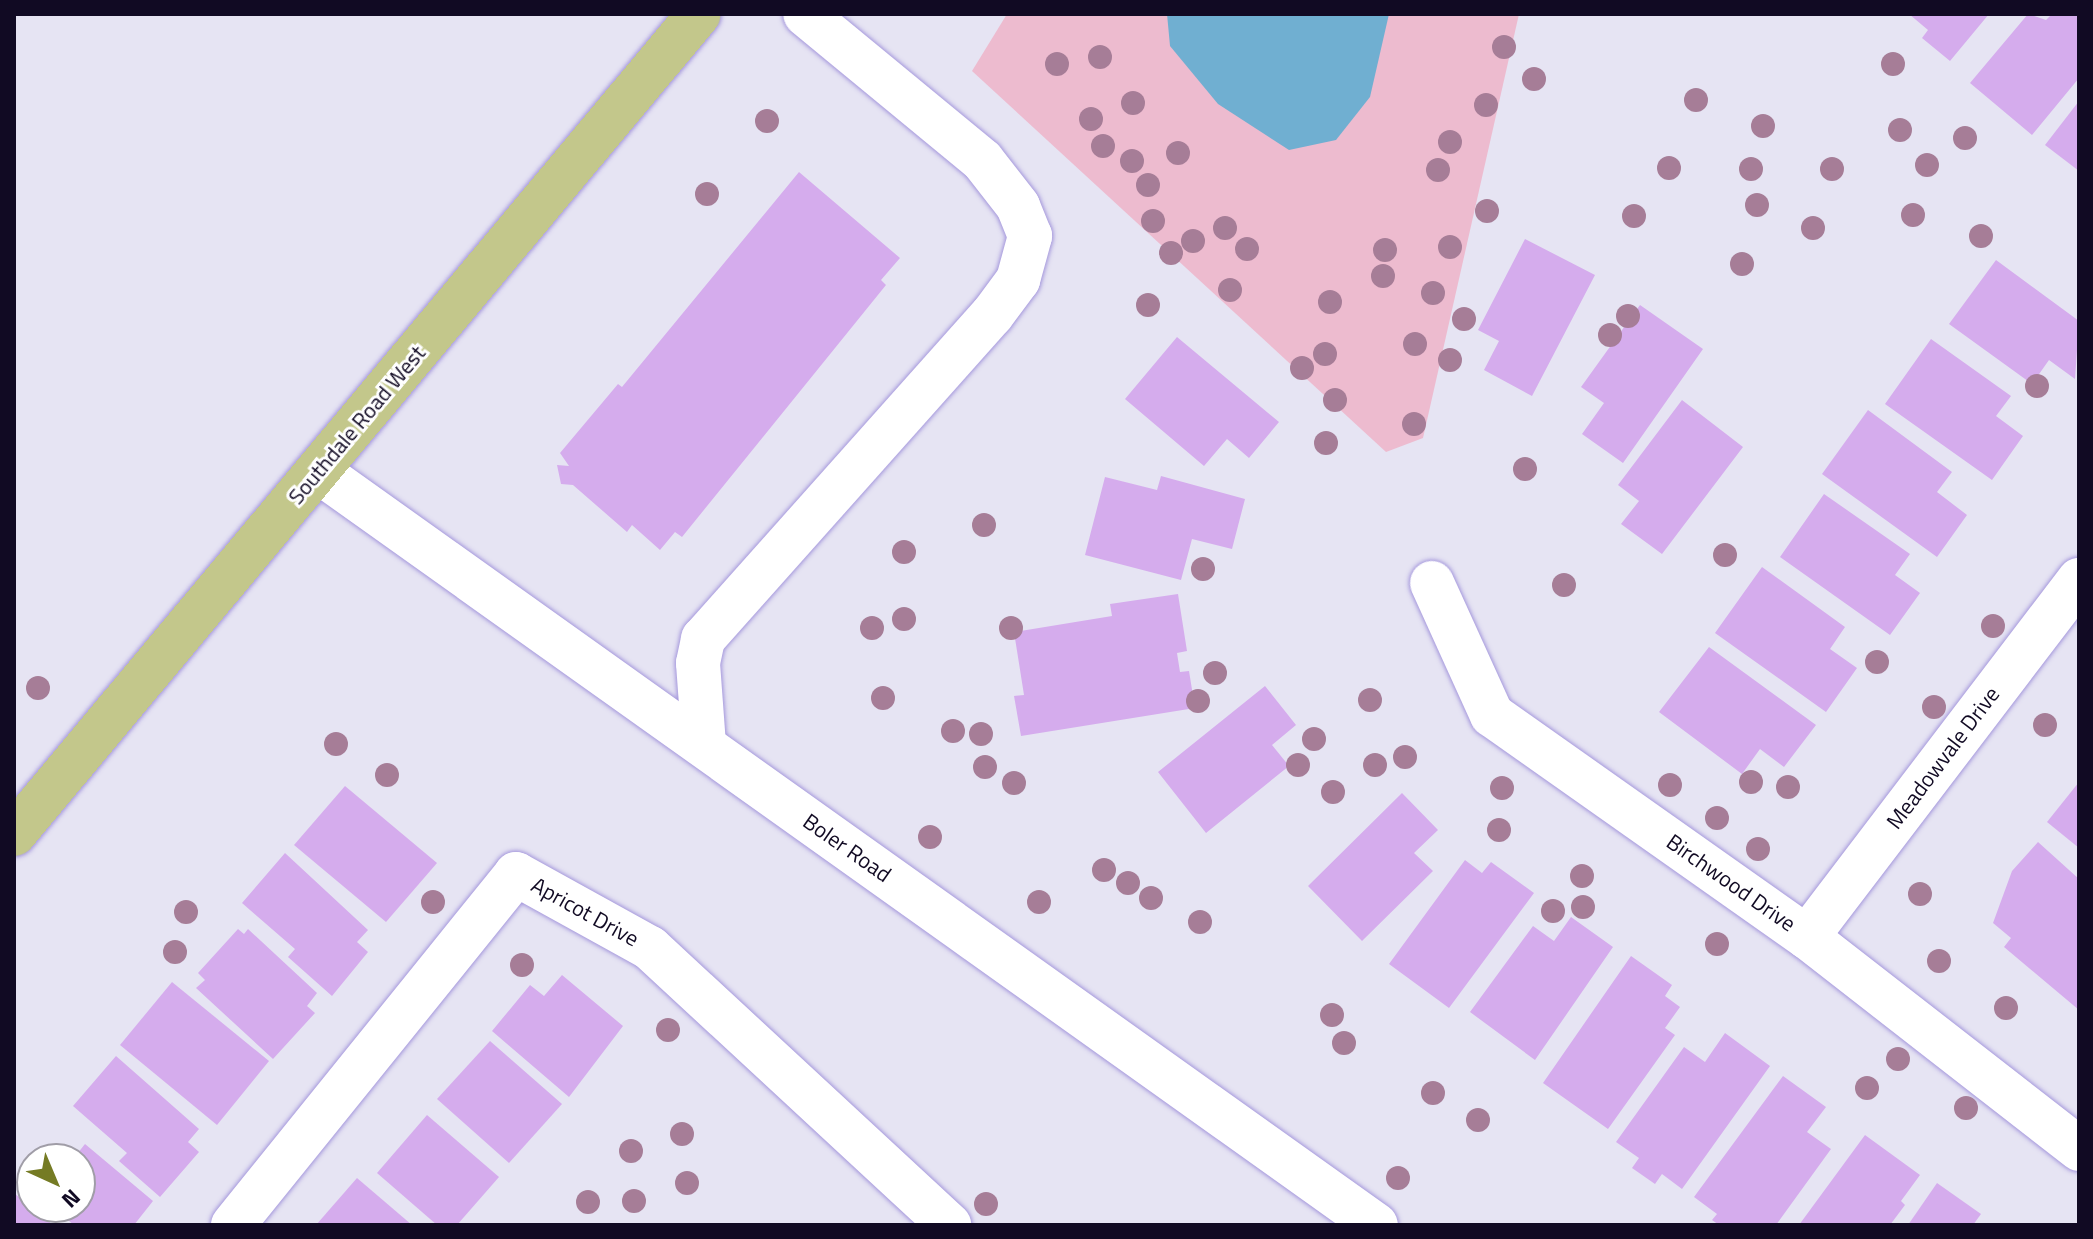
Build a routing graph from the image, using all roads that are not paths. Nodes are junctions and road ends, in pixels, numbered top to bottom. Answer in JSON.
{"nodes":[{"id":1,"x":699,"y":14,"type":"edge"},
{"id":2,"x":805,"y":14,"type":"edge"},
{"id":3,"x":318,"y":471,"type":"junction"},
{"id":4,"x":2079,"y":580,"type":"edge"},
{"id":5,"x":1432,"y":583,"type":"dead end"},
{"id":6,"x":704,"y":745,"type":"junction"},
{"id":7,"x":14,"y":834,"type":"edge"},
{"id":8,"x":1807,"y":937,"type":"junction"},
{"id":9,"x":2079,"y":1149,"type":"edge"},
{"id":10,"x":233,"y":1225,"type":"edge"},
{"id":11,"x":949,"y":1225,"type":"edge"},
{"id":12,"x":1376,"y":1225,"type":"edge"}],
"edges":[{"from":1,"to":3,"type":"main road","name":"Southdale Road West"},
{"from":2,"to":6,"type":"street"},
{"from":3,"to":6,"type":"street","name":"Boler Road"},
{"from":3,"to":7,"type":"main road","name":"Southdale Road West"},
{"from":4,"to":8,"type":"street","name":"Meadowvale Drive"},
{"from":5,"to":8,"type":"street","name":"Birchwood Drive"},
{"from":6,"to":12,"type":"street","name":"Boler Road"},
{"from":8,"to":9,"type":"street","name":"Birchwood Drive"},
{"from":10,"to":11,"type":"street","name":"Apricot Drive"}]}
